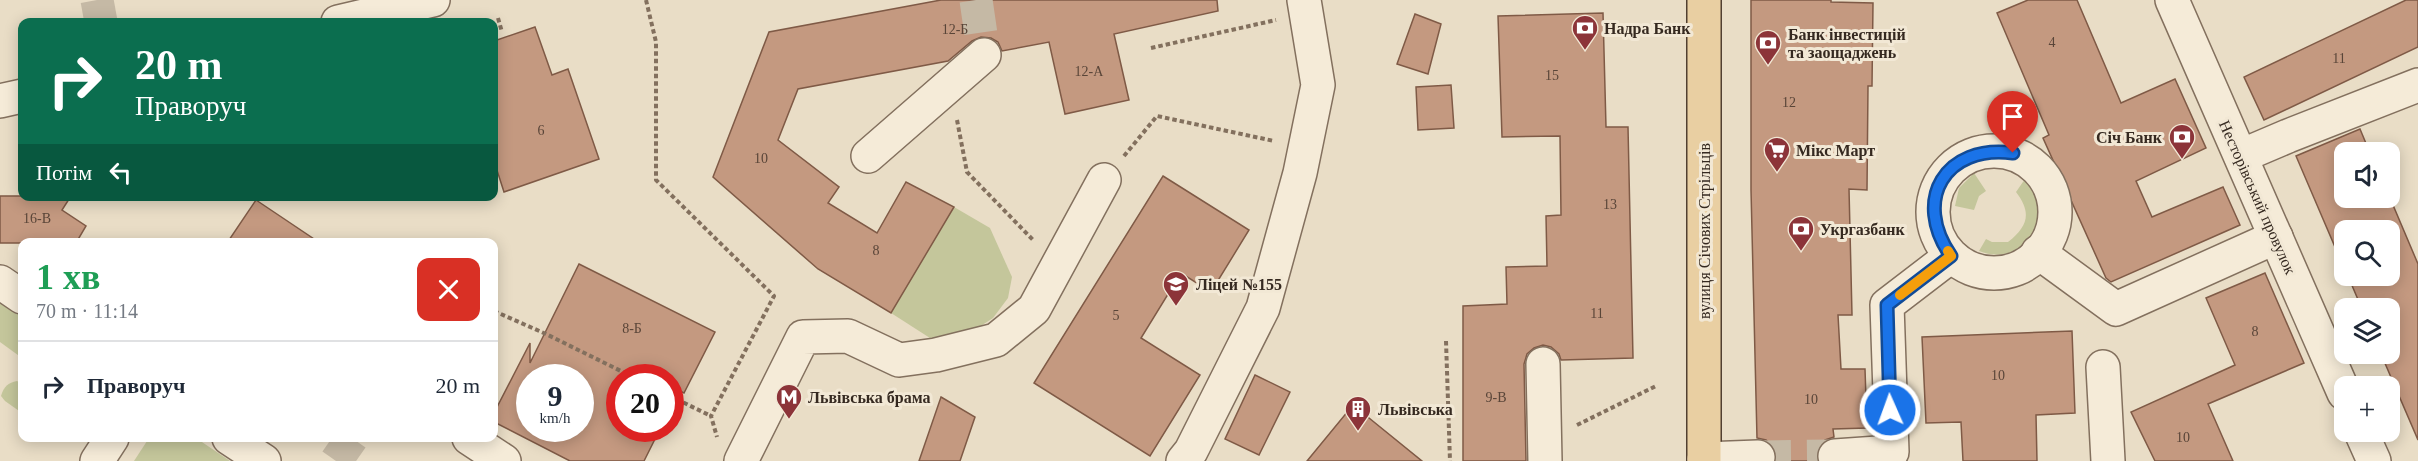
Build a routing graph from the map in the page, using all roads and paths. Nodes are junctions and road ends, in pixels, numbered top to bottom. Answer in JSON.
{"nodes":[{"id":1,"x":433,"y":0,"type":"edge"},
{"id":2,"x":646,"y":0,"type":"edge"},
{"id":3,"x":1704,"y":0,"type":"edge"},
{"id":4,"x":2172,"y":0,"type":"edge"},
{"id":5,"x":1305,"y":7,"type":"edge"},
{"id":6,"x":355,"y":18,"type":"edge"},
{"id":7,"x":498,"y":18,"type":"dead end"},
{"id":8,"x":502,"y":32,"type":"dead end"},
{"id":9,"x":1151,"y":48,"type":"dead end"},
{"id":10,"x":984,"y":55,"type":"dead end"},
{"id":11,"x":951,"y":84,"type":"junction"},
{"id":12,"x":2418,"y":85,"type":"edge"},
{"id":13,"x":18,"y":97,"type":"edge"},
{"id":14,"x":0,"y":101,"type":"edge"},
{"id":15,"x":1305,"y":148,"type":"junction"},
{"id":16,"x":868,"y":156,"type":"dead end"},
{"id":17,"x":2241,"y":156,"type":"junction"},
{"id":18,"x":1104,"y":180,"type":"joint"},
{"id":19,"x":2276,"y":237,"type":"junction"},
{"id":20,"x":2038,"y":252,"type":"junction"},
{"id":21,"x":1951,"y":256,"type":"junction"},
{"id":22,"x":1058,"y":265,"type":"junction"},
{"id":23,"x":0,"y":282,"type":"edge"},
{"id":24,"x":18,"y":294,"type":"edge"},
{"id":25,"x":498,"y":313,"type":"edge"},
{"id":26,"x":1446,"y":341,"type":"dead end"},
{"id":27,"x":607,"y":364,"type":"edge"},
{"id":28,"x":1543,"y":364,"type":"dead end"},
{"id":29,"x":2103,"y":367,"type":"dead end"},
{"id":30,"x":2337,"y":376,"type":"edge"},
{"id":31,"x":1656,"y":386,"type":"dead end"},
{"id":32,"x":684,"y":403,"type":"edge"},
{"id":33,"x":109,"y":442,"type":"edge"},
{"id":34,"x":235,"y":442,"type":"edge"},
{"id":35,"x":475,"y":442,"type":"edge"},
{"id":36,"x":2365,"y":442,"type":"edge"},
{"id":37,"x":1544,"y":451,"type":"edge"},
{"id":38,"x":1835,"y":456,"type":"dead end"},
{"id":39,"x":1758,"y":457,"type":"dead end"},
{"id":40,"x":1704,"y":460,"type":"edge"},
{"id":41,"x":97,"y":461,"type":"edge"},
{"id":42,"x":264,"y":461,"type":"edge"},
{"id":43,"x":504,"y":461,"type":"edge"},
{"id":44,"x":741,"y":461,"type":"edge"},
{"id":45,"x":1184,"y":461,"type":"edge"},
{"id":46,"x":1450,"y":461,"type":"edge"},
{"id":47,"x":2108,"y":461,"type":"edge"},
{"id":48,"x":2374,"y":461,"type":"edge"}],
"edges":[{"from":1,"to":6,"type":"street"},
{"from":2,"to":32,"type":"path"},
{"from":3,"to":40,"type":"main road","name":"вулиця Січових Стрільців"},
{"from":4,"to":17,"type":"street","name":"Несторівський провулок"},
{"from":5,"to":9,"type":"path"},
{"from":5,"to":15,"type":"street"},
{"from":7,"to":8,"type":"path"},
{"from":10,"to":11,"type":"street"},
{"from":11,"to":16,"type":"street"},
{"from":11,"to":22,"type":"path"},
{"from":12,"to":17,"type":"street"},
{"from":13,"to":14,"type":"street"},
{"from":15,"to":18,"type":"path"},
{"from":15,"to":45,"type":"street"},
{"from":17,"to":19,"type":"street","name":"Несторівський провулок"},
{"from":18,"to":22,"type":"street"},
{"from":19,"to":20,"type":"street"},
{"from":19,"to":30,"type":"street","name":"Несторівський провулок"},
{"from":20,"to":21,"type":"street"},
{"from":20,"to":21,"type":"street"},
{"from":21,"to":38,"type":"street"},
{"from":22,"to":44,"type":"street"},
{"from":23,"to":24,"type":"street"},
{"from":25,"to":27,"type":"path"},
{"from":26,"to":46,"type":"path"},
{"from":28,"to":37,"type":"street"},
{"from":29,"to":47,"type":"street"},
{"from":31,"to":37,"type":"path"},
{"from":33,"to":41,"type":"street"},
{"from":34,"to":42,"type":"street"},
{"from":35,"to":43,"type":"street"},
{"from":36,"to":48,"type":"street"},
{"from":39,"to":40,"type":"street"}]}
